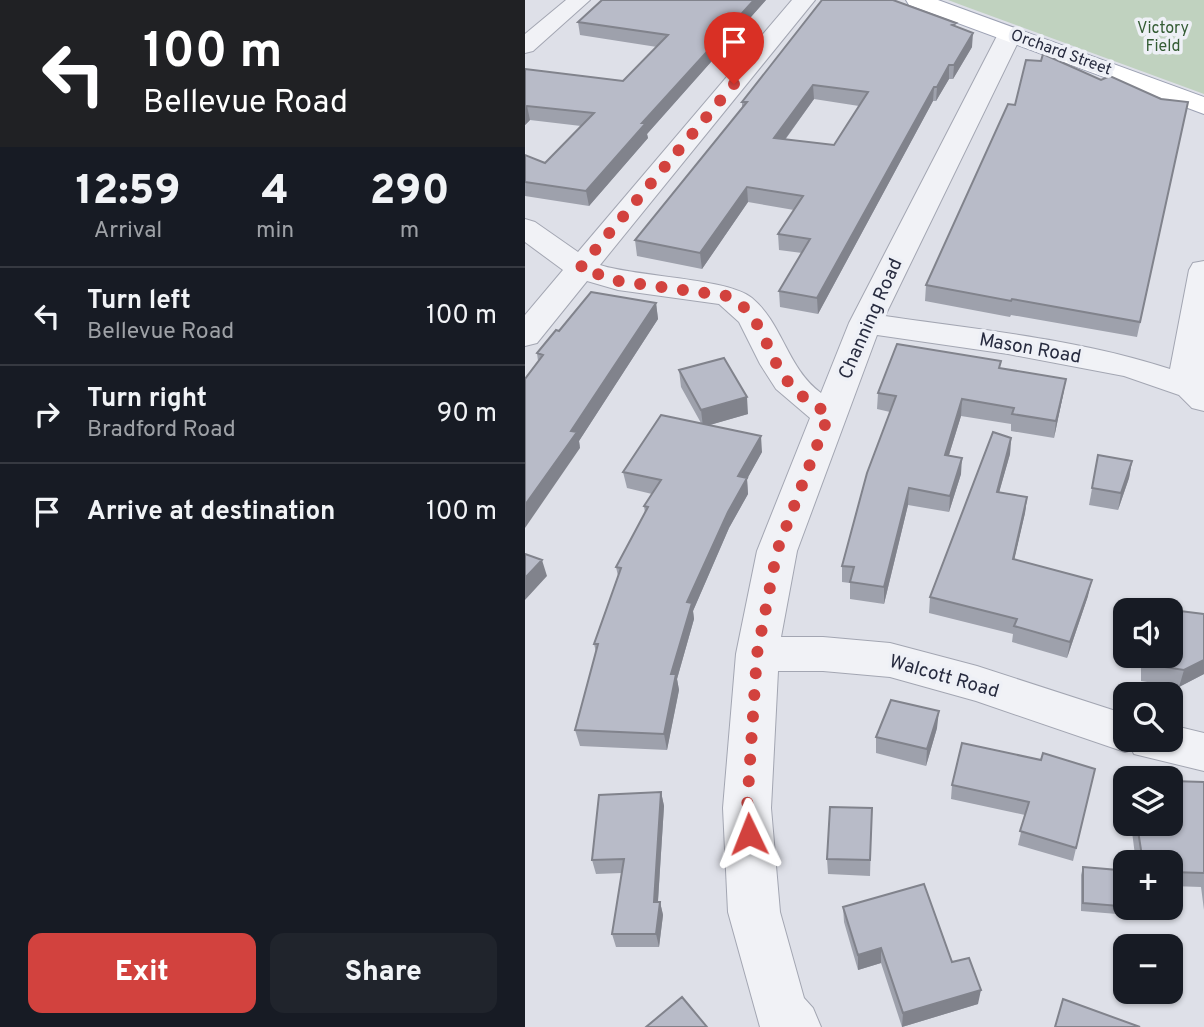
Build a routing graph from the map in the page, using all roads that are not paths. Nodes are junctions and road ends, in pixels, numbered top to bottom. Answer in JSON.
{"nodes":[{"id":1,"x":579,"y":0,"type":"edge"},
{"id":2,"x":804,"y":0,"type":"edge"},
{"id":3,"x":917,"y":0,"type":"edge"},
{"id":4,"x":1010,"y":34,"type":"junction"},
{"id":5,"x":525,"y":46,"type":"edge"},
{"id":6,"x":1204,"y":106,"type":"edge"},
{"id":7,"x":525,"y":228,"type":"edge"},
{"id":8,"x":580,"y":268,"type":"junction"},
{"id":9,"x":1204,"y":270,"type":"edge"},
{"id":10,"x":865,"y":323,"type":"junction"},
{"id":11,"x":525,"y":336,"type":"edge"},
{"id":12,"x":1198,"y":394,"type":"edge"},
{"id":13,"x":829,"y":414,"type":"junction"},
{"id":14,"x":757,"y":654,"type":"junction"},
{"id":15,"x":1113,"y":729,"type":"edge"},
{"id":16,"x":1183,"y":747,"type":"edge"},
{"id":17,"x":1204,"y":751,"type":"edge"},
{"id":18,"x":794,"y":1027,"type":"edge"}],
"edges":[{"from":1,"to":5,"type":"street"},
{"from":2,"to":8,"type":"street"},
{"from":3,"to":4,"type":"main road","name":"Orchard Street"},
{"from":4,"to":6,"type":"main road","name":"Orchard Street"},
{"from":4,"to":10,"type":"street","name":"Channing Road"},
{"from":7,"to":8,"type":"street"},
{"from":8,"to":11,"type":"street"},
{"from":8,"to":13,"type":"street"},
{"from":9,"to":12,"type":"street"},
{"from":10,"to":12,"type":"street","name":"Mason Road"},
{"from":10,"to":13,"type":"street","name":"Channing Road"},
{"from":13,"to":14,"type":"street","name":"Channing Road"},
{"from":14,"to":15,"type":"street","name":"Walcott Road"},
{"from":14,"to":18,"type":"street","name":"Channing Road"},
{"from":16,"to":17,"type":"street"}]}
